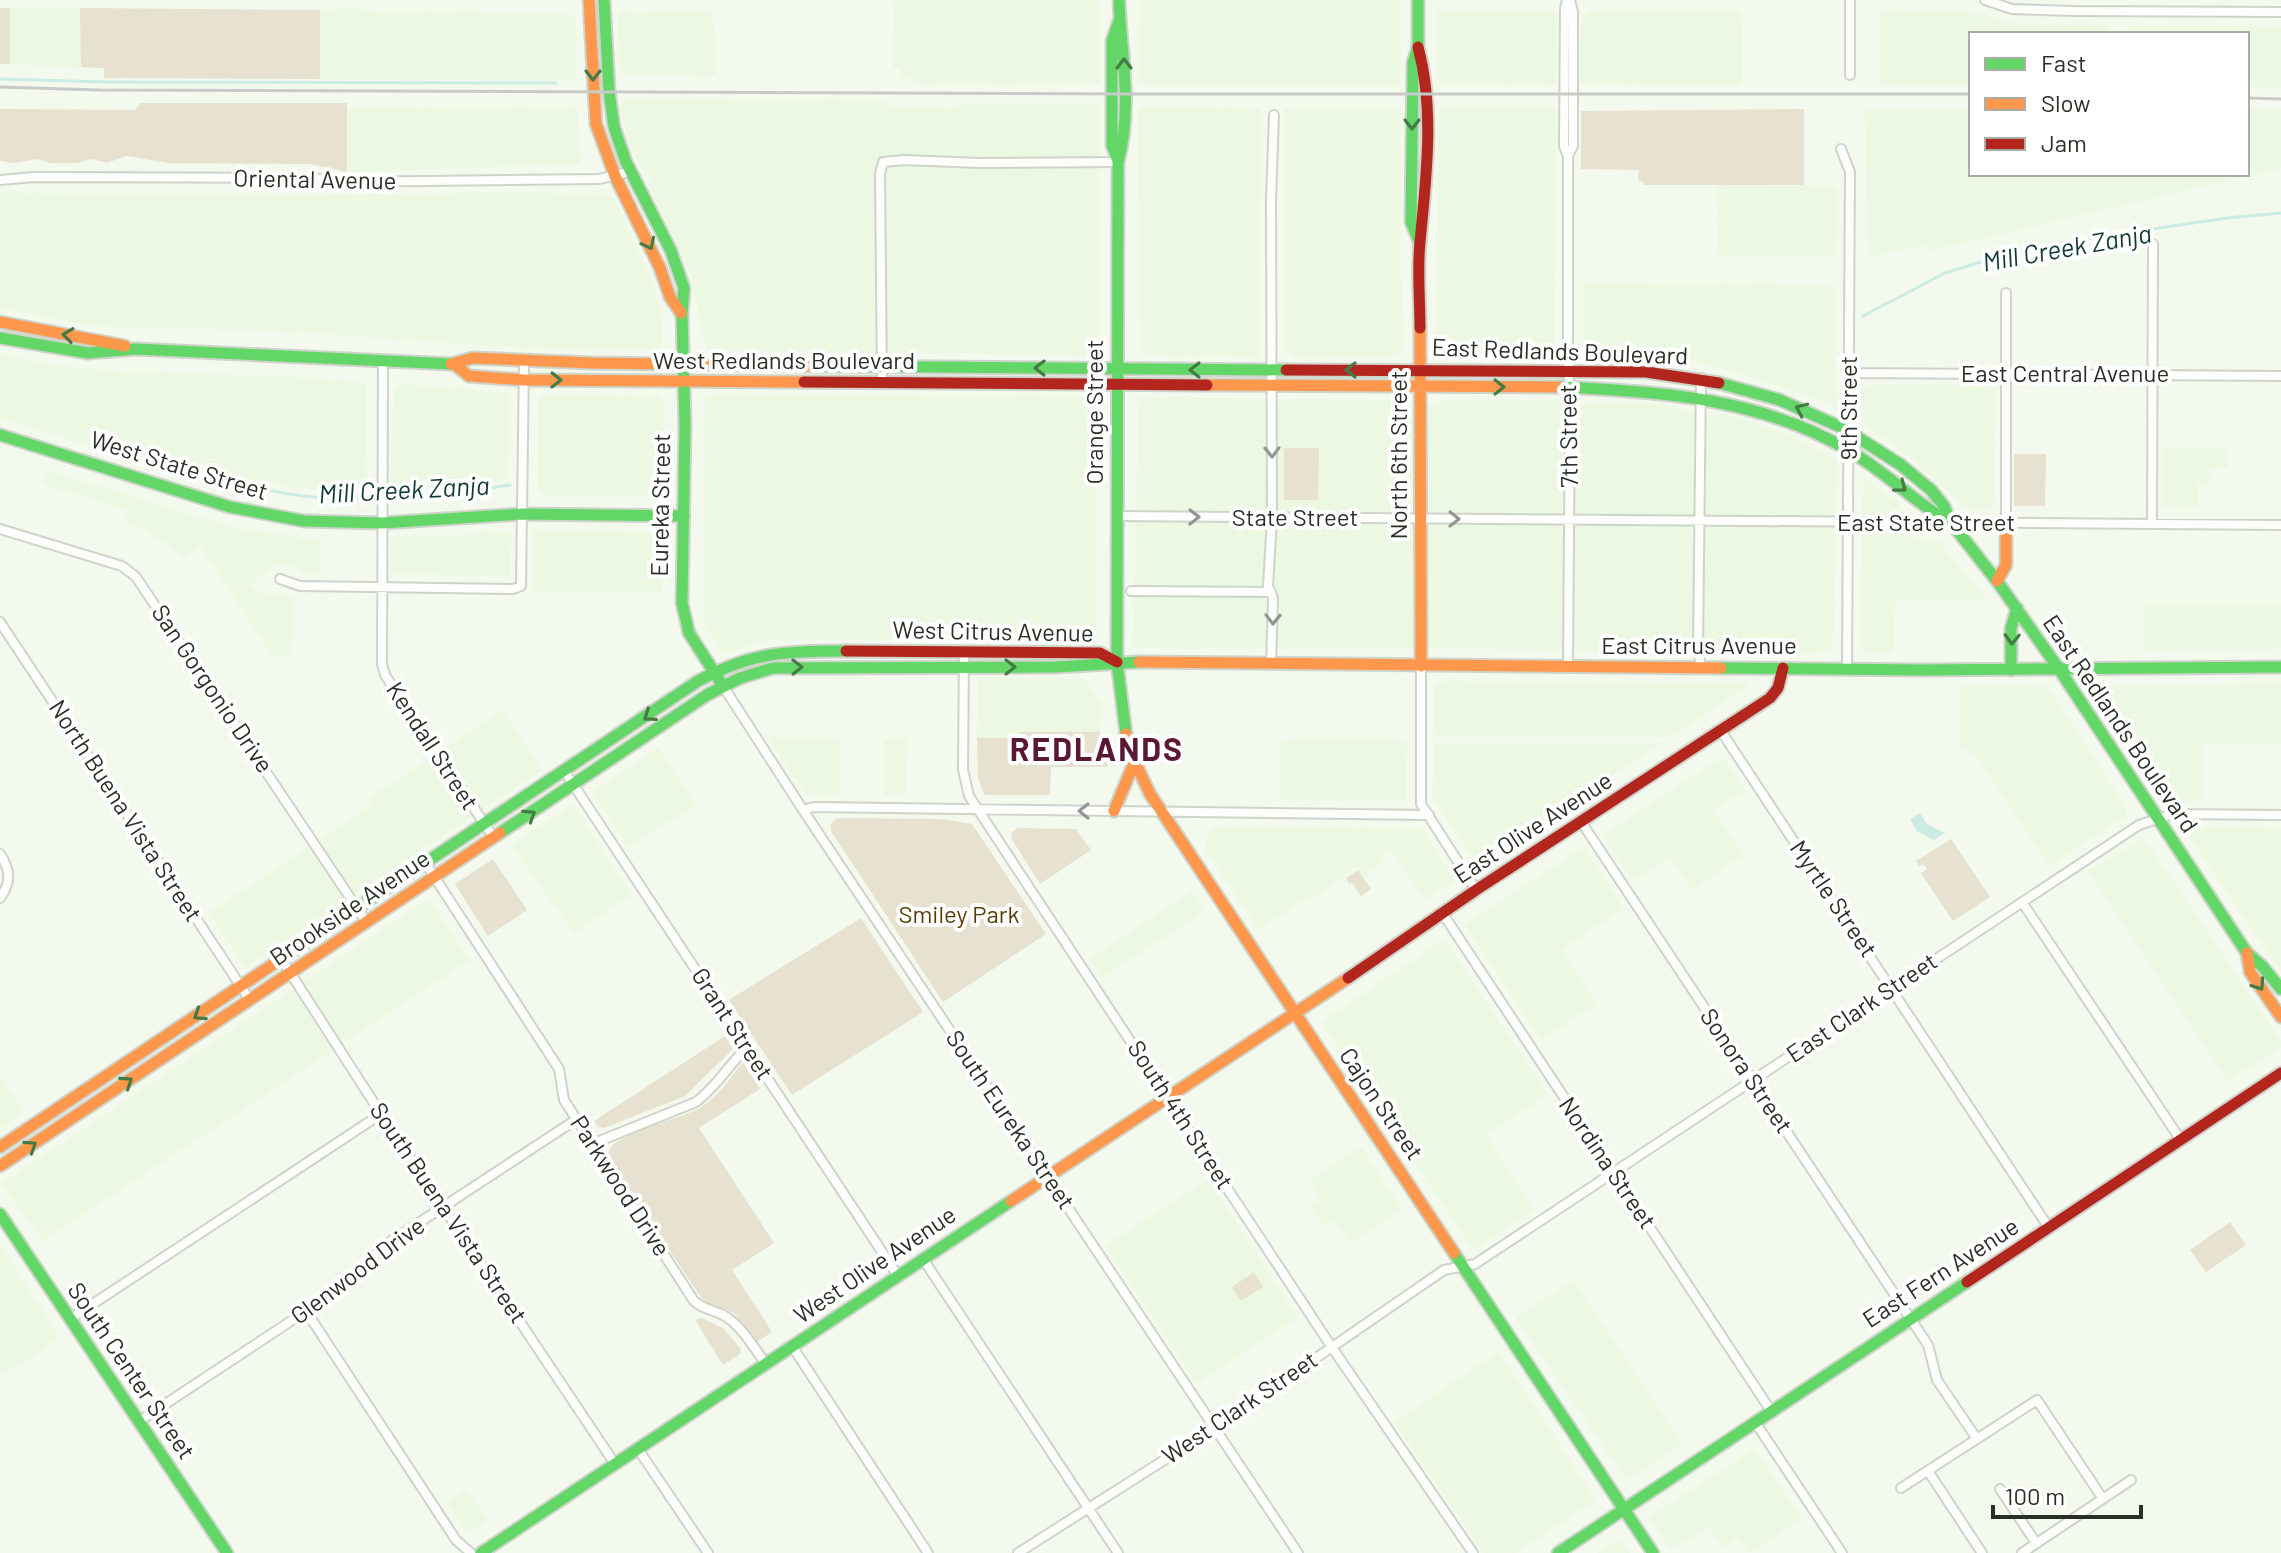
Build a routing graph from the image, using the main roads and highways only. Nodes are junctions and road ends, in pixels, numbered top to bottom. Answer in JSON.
{"nodes":[{"id":1,"x":589,"y":0,"type":"edge"},
{"id":2,"x":604,"y":0,"type":"edge"},
{"id":3,"x":1119,"y":0,"type":"edge"},
{"id":4,"x":1418,"y":0,"type":"edge"},
{"id":5,"x":681,"y":313,"type":"junction"},
{"id":6,"x":0,"y":322,"type":"edge"},
{"id":7,"x":0,"y":338,"type":"edge"},
{"id":8,"x":136,"y":349,"type":"junction"},
{"id":9,"x":454,"y":364,"type":"junction"},
{"id":10,"x":684,"y":365,"type":"junction"},
{"id":11,"x":1118,"y":369,"type":"junction"},
{"id":12,"x":1421,"y":370,"type":"junction"},
{"id":13,"x":684,"y":382,"type":"junction"},
{"id":14,"x":1118,"y":385,"type":"junction"},
{"id":15,"x":1421,"y":387,"type":"junction"},
{"id":16,"x":0,"y":435,"type":"edge"},
{"id":17,"x":684,"y":516,"type":"junction"},
{"id":18,"x":2006,"y":523,"type":"road end"},
{"id":19,"x":1952,"y":524,"type":"junction"},
{"id":20,"x":1997,"y":581,"type":"junction"},
{"id":21,"x":2017,"y":608,"type":"junction"},
{"id":22,"x":1117,"y":662,"type":"junction"},
{"id":23,"x":1421,"y":666,"type":"junction"},
{"id":24,"x":2281,"y":667,"type":"edge"},
{"id":25,"x":1783,"y":668,"type":"junction"},
{"id":26,"x":2059,"y":669,"type":"junction"},
{"id":27,"x":2011,"y":670,"type":"junction"},
{"id":28,"x":714,"y":673,"type":"junction"},
{"id":29,"x":723,"y":686,"type":"junction"},
{"id":30,"x":1134,"y":763,"type":"junction"},
{"id":31,"x":1114,"y":811,"type":"road end"},
{"id":32,"x":2247,"y":953,"type":"junction"},
{"id":33,"x":2281,"y":988,"type":"edge"},
{"id":34,"x":1294,"y":1014,"type":"junction"},
{"id":35,"x":2281,"y":1017,"type":"edge"},
{"id":36,"x":2281,"y":1073,"type":"edge"},
{"id":37,"x":0,"y":1147,"type":"edge"},
{"id":38,"x":0,"y":1166,"type":"edge"},
{"id":39,"x":0,"y":1214,"type":"edge"},
{"id":40,"x":1625,"y":1510,"type":"junction"},
{"id":41,"x":227,"y":1553,"type":"edge"},
{"id":42,"x":481,"y":1553,"type":"edge"},
{"id":43,"x":1558,"y":1553,"type":"edge"},
{"id":44,"x":1653,"y":1553,"type":"edge"}],
"edges":[{"from":1,"to":5,"type":"main road","name":"Eureka Street","one_way":true},
{"from":2,"to":5,"type":"main road","name":"Eureka Street"},
{"from":3,"to":11,"type":"main road","name":"Orange Street"},
{"from":4,"to":12,"type":"main road","name":"North 6th Street"},
{"from":5,"to":10,"type":"main road","name":"Eureka Street"},
{"from":8,"to":6,"type":"main road","name":"West Redlands Boulevard","one_way":true},
{"from":7,"to":8,"type":"main road","name":"West Redlands Boulevard"},
{"from":8,"to":9,"type":"main road","name":"West Redlands Boulevard"},
{"from":9,"to":10,"type":"main road","name":"West Redlands Boulevard"},
{"from":9,"to":13,"type":"main road","name":"West Redlands Boulevard","one_way":true},
{"from":11,"to":10,"type":"main road","name":"West Redlands Boulevard","one_way":true},
{"from":10,"to":13,"type":"main road","name":"Eureka Street"},
{"from":12,"to":11,"type":"main road","name":"East Redlands Boulevard","one_way":true},
{"from":11,"to":14,"type":"main road","name":"Orange Street"},
{"from":12,"to":15,"type":"main road","name":"North 6th Street"},
{"from":19,"to":12,"type":"main road","name":"East Redlands Boulevard","one_way":true},
{"from":13,"to":14,"type":"main road","name":"West Redlands Boulevard"},
{"from":13,"to":17,"type":"main road","name":"Eureka Street"},
{"from":14,"to":15,"type":"main road","name":"East Redlands Boulevard"},
{"from":14,"to":22,"type":"main road","name":"Orange Street"},
{"from":15,"to":19,"type":"main road","name":"East Redlands Boulevard","one_way":true},
{"from":15,"to":23,"type":"main road","name":"North 6th Street"},
{"from":16,"to":17,"type":"main road","name":"West State Street"},
{"from":17,"to":28,"type":"main road","name":"Eureka Street"},
{"from":18,"to":20,"type":"main road"},
{"from":19,"to":20,"type":"main road","name":"East Redlands Boulevard"},
{"from":20,"to":21,"type":"main road","name":"East Redlands Boulevard"},
{"from":21,"to":26,"type":"main road","name":"East Redlands Boulevard"},
{"from":21,"to":27,"type":"main road","one_way":true},
{"from":22,"to":23,"type":"main road","name":"East Citrus Avenue"},
{"from":22,"to":28,"type":"main road","name":"West Citrus Avenue"},
{"from":29,"to":22,"type":"main road","name":"West Citrus Avenue","one_way":true},
{"from":22,"to":30,"type":"main road","name":"Cajon Street"},
{"from":23,"to":25,"type":"main road","name":"East Citrus Avenue"},
{"from":24,"to":26,"type":"main road","name":"East Citrus Avenue"},
{"from":25,"to":27,"type":"main road","name":"East Citrus Avenue"},
{"from":25,"to":34,"type":"main road","name":"East Olive Avenue"},
{"from":26,"to":27,"type":"main road","name":"East Citrus Avenue"},
{"from":26,"to":32,"type":"main road","name":"East Redlands Boulevard"},
{"from":28,"to":29,"type":"main road","name":"Eureka Street"},
{"from":28,"to":37,"type":"main road","name":"Brookside Avenue","one_way":true},
{"from":38,"to":29,"type":"main road","name":"Brookside Avenue","one_way":true},
{"from":30,"to":31,"type":"main road"},
{"from":30,"to":34,"type":"main road","name":"Cajon Street"},
{"from":32,"to":33,"type":"main road","name":"East Redlands Boulevard"},
{"from":32,"to":35,"type":"main road","name":"East Redlands Boulevard","one_way":true},
{"from":34,"to":40,"type":"main road","name":"Cajon Street"},
{"from":34,"to":42,"type":"main road","name":"West Olive Avenue"},
{"from":36,"to":40,"type":"main road","name":"East Fern Avenue"},
{"from":39,"to":41,"type":"main road","name":"South Center Street"},
{"from":40,"to":43,"type":"main road","name":"East Fern Avenue"},
{"from":40,"to":44,"type":"main road","name":"Cajon Street"}]}
